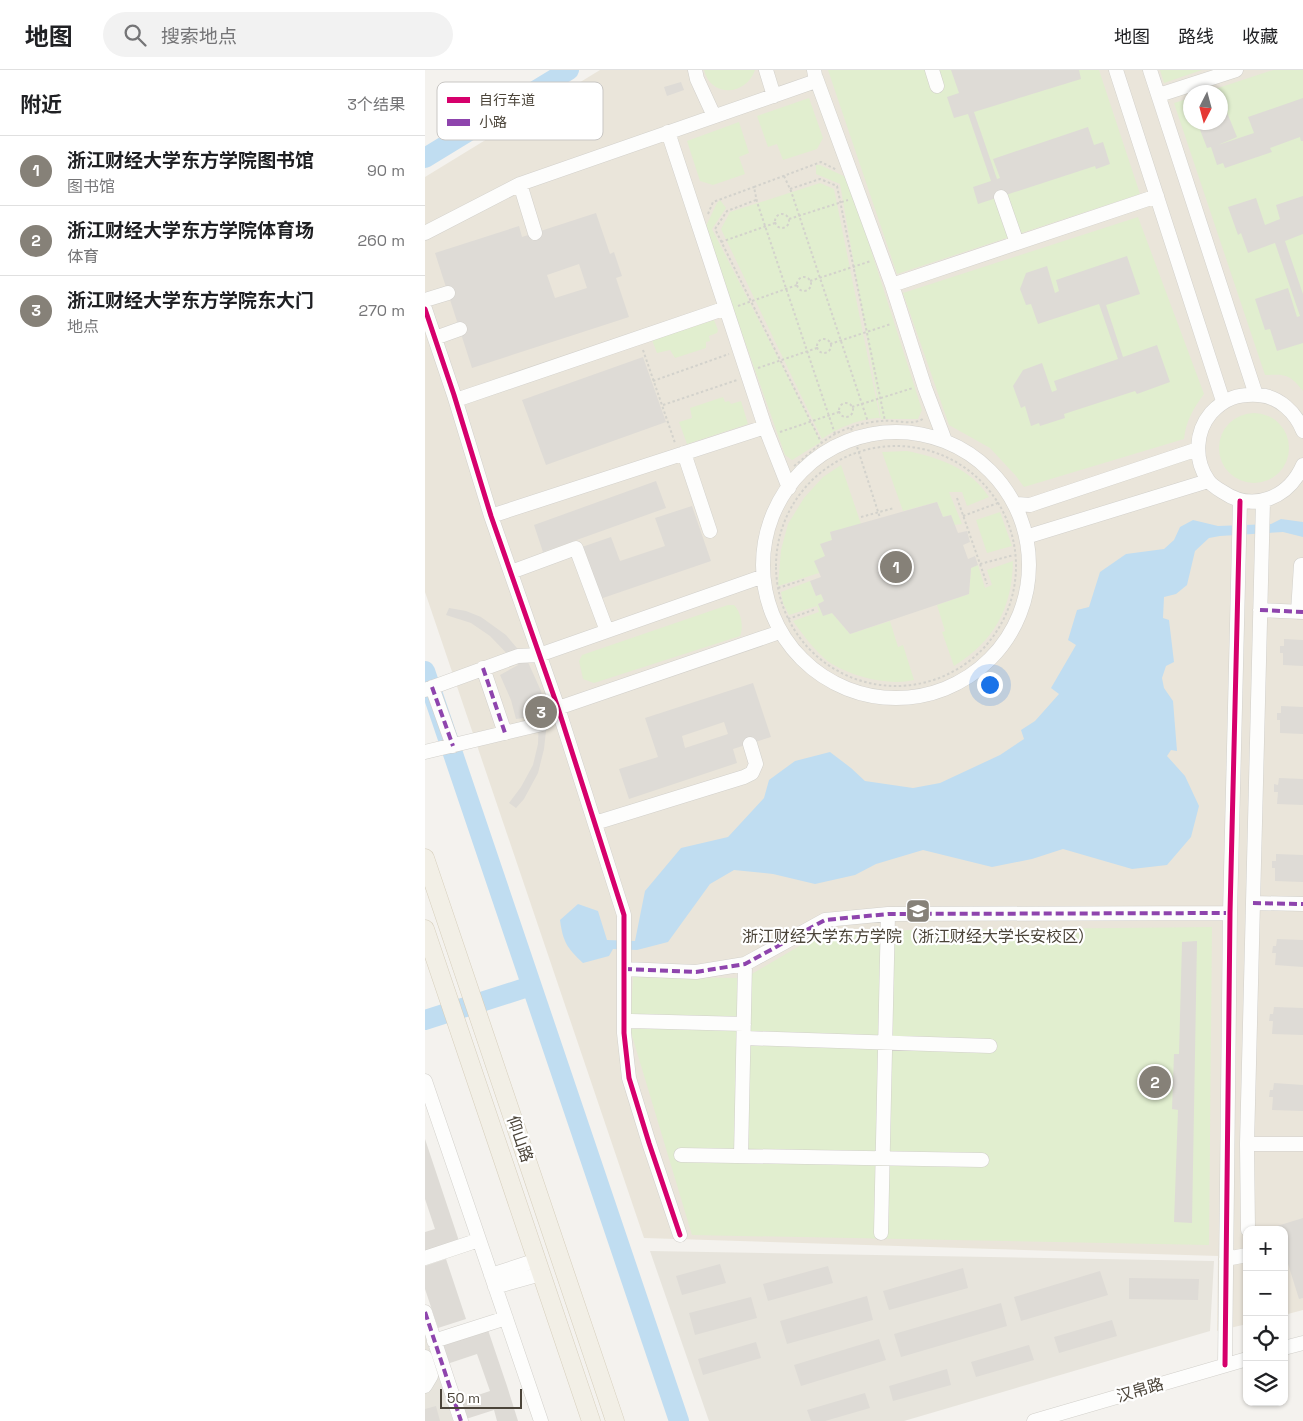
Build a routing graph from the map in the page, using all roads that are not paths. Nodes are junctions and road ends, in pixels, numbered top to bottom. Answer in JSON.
{"nodes":[{"id":1,"x":695,"y":70,"type":"edge"},
{"id":2,"x":766,"y":70,"type":"edge"},
{"id":3,"x":932,"y":70,"type":"edge"},
{"id":4,"x":1117,"y":70,"type":"edge"},
{"id":5,"x":1150,"y":70,"type":"edge"},
{"id":6,"x":1236,"y":70,"type":"edge"},
{"id":7,"x":815,"y":74,"type":"edge"},
{"id":8,"x":937,"y":86,"type":"dead end"},
{"id":9,"x":1159,"y":95,"type":"junction"},
{"id":10,"x":774,"y":96,"type":"junction"},
{"id":11,"x":714,"y":116,"type":"junction"},
{"id":12,"x":668,"y":132,"type":"junction"},
{"id":13,"x":520,"y":184,"type":"junction"},
{"id":14,"x":1157,"y":196,"type":"junction"},
{"id":15,"x":1001,"y":197,"type":"dead end"},
{"id":16,"x":535,"y":233,"type":"dead end"},
{"id":17,"x":425,"y":234,"type":"edge"},
{"id":18,"x":1017,"y":243,"type":"junction"},
{"id":19,"x":892,"y":285,"type":"junction"},
{"id":20,"x":448,"y":293,"type":"dead end"},
{"id":21,"x":425,"y":300,"type":"edge"},
{"id":22,"x":732,"y":307,"type":"junction"},
{"id":23,"x":425,"y":309,"type":"edge"},
{"id":24,"x":460,"y":329,"type":"dead end"},
{"id":25,"x":435,"y":338,"type":"junction"},
{"id":26,"x":1256,"y":395,"type":"junction"},
{"id":27,"x":456,"y":400,"type":"junction"},
{"id":28,"x":1223,"y":401,"type":"junction"},
{"id":29,"x":1302,"y":423,"type":"edge"},
{"id":30,"x":770,"y":430,"type":"junction"},
{"id":31,"x":944,"y":438,"type":"junction"},
{"id":32,"x":1198,"y":449,"type":"junction"},
{"id":33,"x":681,"y":451,"type":"junction"},
{"id":34,"x":1303,"y":465,"type":"edge"},
{"id":35,"x":1208,"y":480,"type":"junction"},
{"id":36,"x":789,"y":488,"type":"junction"},
{"id":37,"x":1240,"y":501,"type":"junction"},
{"id":38,"x":1263,"y":501,"type":"junction"},
{"id":39,"x":1017,"y":504,"type":"junction"},
{"id":40,"x":491,"y":516,"type":"junction"},
{"id":41,"x":710,"y":532,"type":"dead end"},
{"id":42,"x":1029,"y":536,"type":"junction"},
{"id":43,"x":1303,"y":564,"type":"edge"},
{"id":44,"x":511,"y":572,"type":"junction"},
{"id":45,"x":761,"y":577,"type":"junction"},
{"id":46,"x":1260,"y":610,"type":"junction"},
{"id":47,"x":1300,"y":612,"type":"edge"},
{"id":48,"x":607,"y":631,"type":"junction"},
{"id":49,"x":777,"y":633,"type":"junction"},
{"id":50,"x":539,"y":655,"type":"junction"},
{"id":51,"x":483,"y":668,"type":"junction"},
{"id":52,"x":429,"y":688,"type":"edge"},
{"id":53,"x":558,"y":708,"type":"junction"},
{"id":54,"x":505,"y":733,"type":"junction"},
{"id":55,"x":750,"y":744,"type":"dead end"},
{"id":56,"x":453,"y":746,"type":"junction"},
{"id":57,"x":425,"y":752,"type":"edge"},
{"id":58,"x":595,"y":823,"type":"junction"},
{"id":59,"x":425,"y":858,"type":"edge"},
{"id":60,"x":431,"y":894,"type":"edge"},
{"id":61,"x":1253,"y":903,"type":"junction"},
{"id":62,"x":1303,"y":904,"type":"edge"},
{"id":63,"x":1230,"y":912,"type":"junction"},
{"id":64,"x":889,"y":914,"type":"junction"},
{"id":65,"x":425,"y":929,"type":"edge"},
{"id":66,"x":745,"y":964,"type":"junction"},
{"id":67,"x":624,"y":969,"type":"junction"},
{"id":68,"x":631,"y":1021,"type":"dead end"},
{"id":69,"x":744,"y":1024,"type":"junction"},
{"id":70,"x":744,"y":1038,"type":"junction"},
{"id":71,"x":885,"y":1043,"type":"junction"},
{"id":72,"x":990,"y":1046,"type":"dead end"},
{"id":73,"x":425,"y":1081,"type":"edge"},
{"id":74,"x":1247,"y":1144,"type":"junction"},
{"id":75,"x":1303,"y":1144,"type":"edge"},
{"id":76,"x":681,"y":1155,"type":"dead end"},
{"id":77,"x":741,"y":1156,"type":"junction"},
{"id":78,"x":883,"y":1159,"type":"junction"},
{"id":79,"x":982,"y":1160,"type":"dead end"},
{"id":80,"x":1248,"y":1226,"type":"edge"},
{"id":81,"x":881,"y":1233,"type":"dead end"},
{"id":82,"x":680,"y":1235,"type":"dead end"},
{"id":83,"x":479,"y":1240,"type":"junction"},
{"id":84,"x":1243,"y":1256,"type":"edge"},
{"id":85,"x":425,"y":1258,"type":"edge"},
{"id":86,"x":1226,"y":1258,"type":"junction"},
{"id":87,"x":539,"y":1267,"type":"junction"},
{"id":88,"x":493,"y":1281,"type":"junction"},
{"id":89,"x":425,"y":1312,"type":"edge"},
{"id":90,"x":506,"y":1318,"type":"junction"},
{"id":91,"x":435,"y":1341,"type":"junction"},
{"id":92,"x":1303,"y":1343,"type":"edge"},
{"id":93,"x":1288,"y":1347,"type":"edge"},
{"id":94,"x":425,"y":1357,"type":"edge"},
{"id":95,"x":1243,"y":1360,"type":"edge"},
{"id":96,"x":1225,"y":1365,"type":"junction"},
{"id":97,"x":425,"y":1386,"type":"edge"},
{"id":98,"x":461,"y":1421,"type":"edge"},
{"id":99,"x":541,"y":1421,"type":"edge"},
{"id":100,"x":591,"y":1421,"type":"edge"},
{"id":101,"x":615,"y":1421,"type":"edge"},
{"id":102,"x":1034,"y":1421,"type":"edge"}],
"edges":[{"from":1,"to":11,"type":"street"},
{"from":2,"to":10,"type":"street"},
{"from":3,"to":8,"type":"street"},
{"from":4,"to":14,"type":"street"},
{"from":5,"to":9,"type":"street"},
{"from":6,"to":9,"type":"street"},
{"from":7,"to":10,"type":"street"},
{"from":7,"to":19,"type":"street"},
{"from":9,"to":26,"type":"street"},
{"from":10,"to":11,"type":"street"},
{"from":11,"to":12,"type":"street"},
{"from":12,"to":13,"type":"street"},
{"from":12,"to":22,"type":"street"},
{"from":13,"to":16,"type":"street"},
{"from":13,"to":17,"type":"street"},
{"from":14,"to":18,"type":"street"},
{"from":14,"to":28,"type":"street"},
{"from":15,"to":18,"type":"street"},
{"from":18,"to":19,"type":"street"},
{"from":19,"to":31,"type":"street"},
{"from":20,"to":21,"type":"street"},
{"from":22,"to":27,"type":"street"},
{"from":22,"to":30,"type":"street"},
{"from":23,"to":25,"type":"street"},
{"from":24,"to":25,"type":"street"},
{"from":25,"to":27,"type":"street"},
{"from":26,"to":28,"type":"street"},
{"from":26,"to":29,"type":"street"},
{"from":27,"to":40,"type":"street"},
{"from":28,"to":32,"type":"street"},
{"from":30,"to":33,"type":"street"},
{"from":30,"to":36,"type":"street"},
{"from":31,"to":36,"type":"street"},
{"from":31,"to":39,"type":"street"},
{"from":32,"to":35,"type":"street"},
{"from":32,"to":39,"type":"street"},
{"from":33,"to":40,"type":"street"},
{"from":33,"to":41,"type":"street"},
{"from":34,"to":38,"type":"street"},
{"from":35,"to":37,"type":"street"},
{"from":35,"to":42,"type":"street"},
{"from":36,"to":45,"type":"street"},
{"from":37,"to":38,"type":"street"},
{"from":37,"to":63,"type":"street"},
{"from":38,"to":46,"type":"street"},
{"from":39,"to":42,"type":"street"},
{"from":40,"to":44,"type":"street"},
{"from":42,"to":49,"type":"street"},
{"from":43,"to":47,"type":"street"},
{"from":44,"to":48,"type":"street"},
{"from":44,"to":50,"type":"street"},
{"from":45,"to":48,"type":"street"},
{"from":45,"to":49,"type":"street"},
{"from":46,"to":47,"type":"street"},
{"from":46,"to":61,"type":"street"},
{"from":48,"to":50,"type":"street"},
{"from":49,"to":53,"type":"street"},
{"from":50,"to":51,"type":"street"},
{"from":50,"to":53,"type":"street"},
{"from":51,"to":52,"type":"street"},
{"from":51,"to":54,"type":"street"},
{"from":52,"to":56,"type":"street"},
{"from":53,"to":54,"type":"street"},
{"from":53,"to":58,"type":"street"},
{"from":54,"to":56,"type":"street"},
{"from":55,"to":58,"type":"street"},
{"from":56,"to":57,"type":"street"},
{"from":58,"to":67,"type":"street"},
{"from":59,"to":60,"type":"main road","name":"仰山路"},
{"from":60,"to":101,"type":"main road","name":"仰山路"},
{"from":61,"to":62,"type":"street"},
{"from":61,"to":74,"type":"street"},
{"from":63,"to":64,"type":"street"},
{"from":63,"to":86,"type":"street"},
{"from":64,"to":66,"type":"street"},
{"from":64,"to":71,"type":"street"},
{"from":65,"to":87,"type":"main road","name":"仰山路"},
{"from":66,"to":67,"type":"street"},
{"from":66,"to":69,"type":"street"},
{"from":67,"to":82,"type":"street"},
{"from":68,"to":69,"type":"street"},
{"from":69,"to":70,"type":"street"},
{"from":70,"to":71,"type":"street"},
{"from":70,"to":77,"type":"street"},
{"from":71,"to":72,"type":"street"},
{"from":71,"to":78,"type":"street"},
{"from":73,"to":83,"type":"street"},
{"from":74,"to":75,"type":"street"},
{"from":74,"to":80,"type":"street"},
{"from":76,"to":77,"type":"street"},
{"from":77,"to":78,"type":"street"},
{"from":78,"to":79,"type":"street"},
{"from":78,"to":81,"type":"street"},
{"from":83,"to":85,"type":"street"},
{"from":83,"to":88,"type":"street"},
{"from":84,"to":86,"type":"street"},
{"from":86,"to":96,"type":"street"},
{"from":87,"to":88,"type":"street"},
{"from":87,"to":100,"type":"main road","name":"仰山路"},
{"from":88,"to":90,"type":"street"},
{"from":89,"to":91,"type":"street"},
{"from":90,"to":91,"type":"street"},
{"from":90,"to":99,"type":"street"},
{"from":91,"to":98,"type":"street"},
{"from":92,"to":93,"type":"street"},
{"from":94,"to":97,"type":"street"},
{"from":95,"to":96,"type":"street","name":"汉帛路"},
{"from":96,"to":102,"type":"street","name":"汉帛路"}]}
